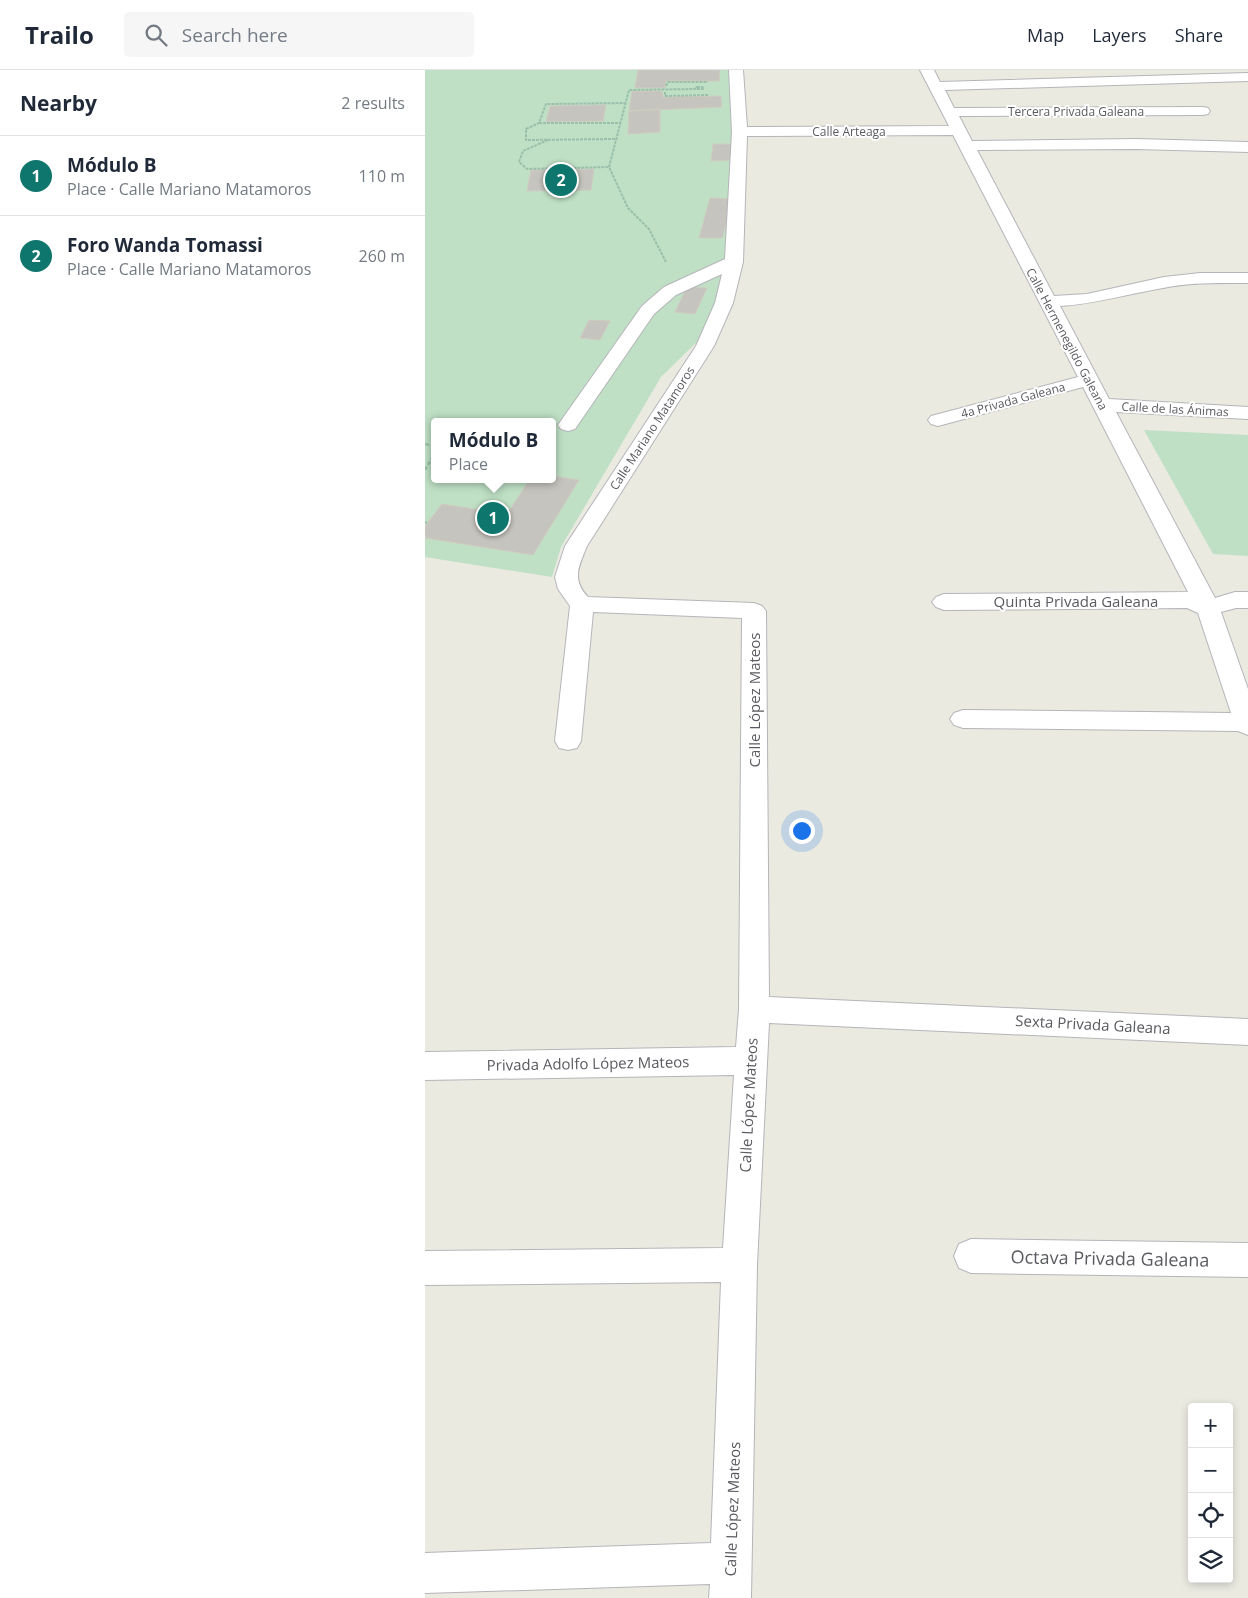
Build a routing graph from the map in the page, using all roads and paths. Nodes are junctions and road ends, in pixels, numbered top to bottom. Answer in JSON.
{"nodes":[{"id":1,"x":736,"y":70,"type":"edge"},
{"id":2,"x":1009,"y":70,"type":"edge"},
{"id":3,"x":930,"y":77,"type":"edge"},
{"id":4,"x":1248,"y":77,"type":"edge"},
{"id":5,"x":716,"y":82,"type":"dead end"},
{"id":6,"x":666,"y":86,"type":"dead end"},
{"id":7,"x":694,"y":89,"type":"dead end"},
{"id":8,"x":665,"y":92,"type":"dead end"},
{"id":9,"x":713,"y":95,"type":"dead end"},
{"id":10,"x":625,"y":103,"type":"junction"},
{"id":11,"x":1203,"y":111,"type":"dead end"},
{"id":12,"x":949,"y":112,"type":"junction"},
{"id":13,"x":539,"y":123,"type":"junction"},
{"id":14,"x":620,"y":123,"type":"junction"},
{"id":15,"x":740,"y":132,"type":"junction"},
{"id":16,"x":615,"y":139,"type":"junction"},
{"id":17,"x":549,"y":140,"type":"junction"},
{"id":18,"x":966,"y":144,"type":"junction"},
{"id":19,"x":1248,"y":147,"type":"edge"},
{"id":20,"x":609,"y":167,"type":"junction"},
{"id":21,"x":735,"y":262,"type":"junction"},
{"id":22,"x":1248,"y":278,"type":"edge"},
{"id":23,"x":679,"y":288,"type":"junction"},
{"id":24,"x":1047,"y":302,"type":"junction"},
{"id":25,"x":1088,"y":380,"type":"junction"},
{"id":26,"x":1101,"y":405,"type":"junction"},
{"id":27,"x":1248,"y":413,"type":"edge"},
{"id":28,"x":937,"y":420,"type":"dead end"},
{"id":29,"x":568,"y":425,"type":"dead end"},
{"id":30,"x":1248,"y":600,"type":"edge"},
{"id":31,"x":943,"y":602,"type":"dead end"},
{"id":32,"x":582,"y":604,"type":"junction"},
{"id":33,"x":1208,"y":608,"type":"junction"},
{"id":34,"x":1241,"y":679,"type":"edge"},
{"id":35,"x":963,"y":719,"type":"dead end"},
{"id":36,"x":1247,"y":724,"type":"edge"},
{"id":37,"x":568,"y":741,"type":"dead end"},
{"id":38,"x":754,"y":1009,"type":"junction"},
{"id":39,"x":1248,"y":1032,"type":"edge"},
{"id":40,"x":751,"y":1061,"type":"junction"},
{"id":41,"x":425,"y":1066,"type":"edge"},
{"id":42,"x":971,"y":1256,"type":"dead end"},
{"id":43,"x":1248,"y":1260,"type":"edge"},
{"id":44,"x":739,"y":1265,"type":"junction"},
{"id":45,"x":425,"y":1268,"type":"edge"},
{"id":46,"x":425,"y":1573,"type":"edge"},
{"id":47,"x":730,"y":1581,"type":"edge"}],
"edges":[{"from":1,"to":15,"type":"street","name":"Calle Mariano Matamoros"},
{"from":2,"to":3,"type":"street"},
{"from":3,"to":4,"type":"street"},
{"from":3,"to":12,"type":"street","name":"Calle Hermenegildo Galeana"},
{"from":5,"to":6,"type":"path"},
{"from":7,"to":10,"type":"path"},
{"from":8,"to":9,"type":"path"},
{"from":10,"to":13,"type":"path"},
{"from":10,"to":14,"type":"path"},
{"from":11,"to":12,"type":"street","name":"Tercera Privada Galeana"},
{"from":12,"to":18,"type":"street","name":"Calle Hermenegildo Galeana"},
{"from":13,"to":14,"type":"path"},
{"from":13,"to":17,"type":"path"},
{"from":14,"to":16,"type":"path"},
{"from":15,"to":18,"type":"street","name":"Calle Arteaga"},
{"from":15,"to":21,"type":"street","name":"Calle Mariano Matamoros"},
{"from":16,"to":17,"type":"path"},
{"from":16,"to":20,"type":"path"},
{"from":17,"to":20,"type":"path"},
{"from":18,"to":19,"type":"street","name":"Calle Arteaga"},
{"from":18,"to":24,"type":"street","name":"Calle Hermenegildo Galeana"},
{"from":20,"to":23,"type":"path"},
{"from":21,"to":23,"type":"street"},
{"from":21,"to":32,"type":"street","name":"Calle Mariano Matamoros"},
{"from":22,"to":24,"type":"street"},
{"from":23,"to":29,"type":"street"},
{"from":24,"to":25,"type":"street","name":"Calle Hermenegildo Galeana"},
{"from":25,"to":26,"type":"street","name":"Calle Hermenegildo Galeana"},
{"from":25,"to":28,"type":"street","name":"4a Privada Galeana"},
{"from":26,"to":27,"type":"street","name":"Calle de las Ánimas"},
{"from":26,"to":33,"type":"street","name":"Calle Hermenegildo Galeana"},
{"from":30,"to":33,"type":"street"},
{"from":31,"to":33,"type":"street","name":"Quinta Privada Galeana"},
{"from":32,"to":37,"type":"street"},
{"from":32,"to":38,"type":"street","name":"Calle López Mateos"},
{"from":33,"to":34,"type":"street","name":"Calle Hermenegildo Galeana"},
{"from":34,"to":36,"type":"street","name":"Calle Hermenegildo Galeana"},
{"from":35,"to":36,"type":"street"},
{"from":38,"to":39,"type":"street","name":"Sexta Privada Galeana"},
{"from":38,"to":40,"type":"street","name":"Calle López Mateos"},
{"from":40,"to":41,"type":"street","name":"Privada Adolfo López Mateos"},
{"from":40,"to":44,"type":"street","name":"Calle López Mateos"},
{"from":42,"to":43,"type":"street","name":"Octava Privada Galeana"},
{"from":44,"to":45,"type":"street"},
{"from":44,"to":47,"type":"street","name":"Calle López Mateos"},
{"from":46,"to":47,"type":"street"}]}
